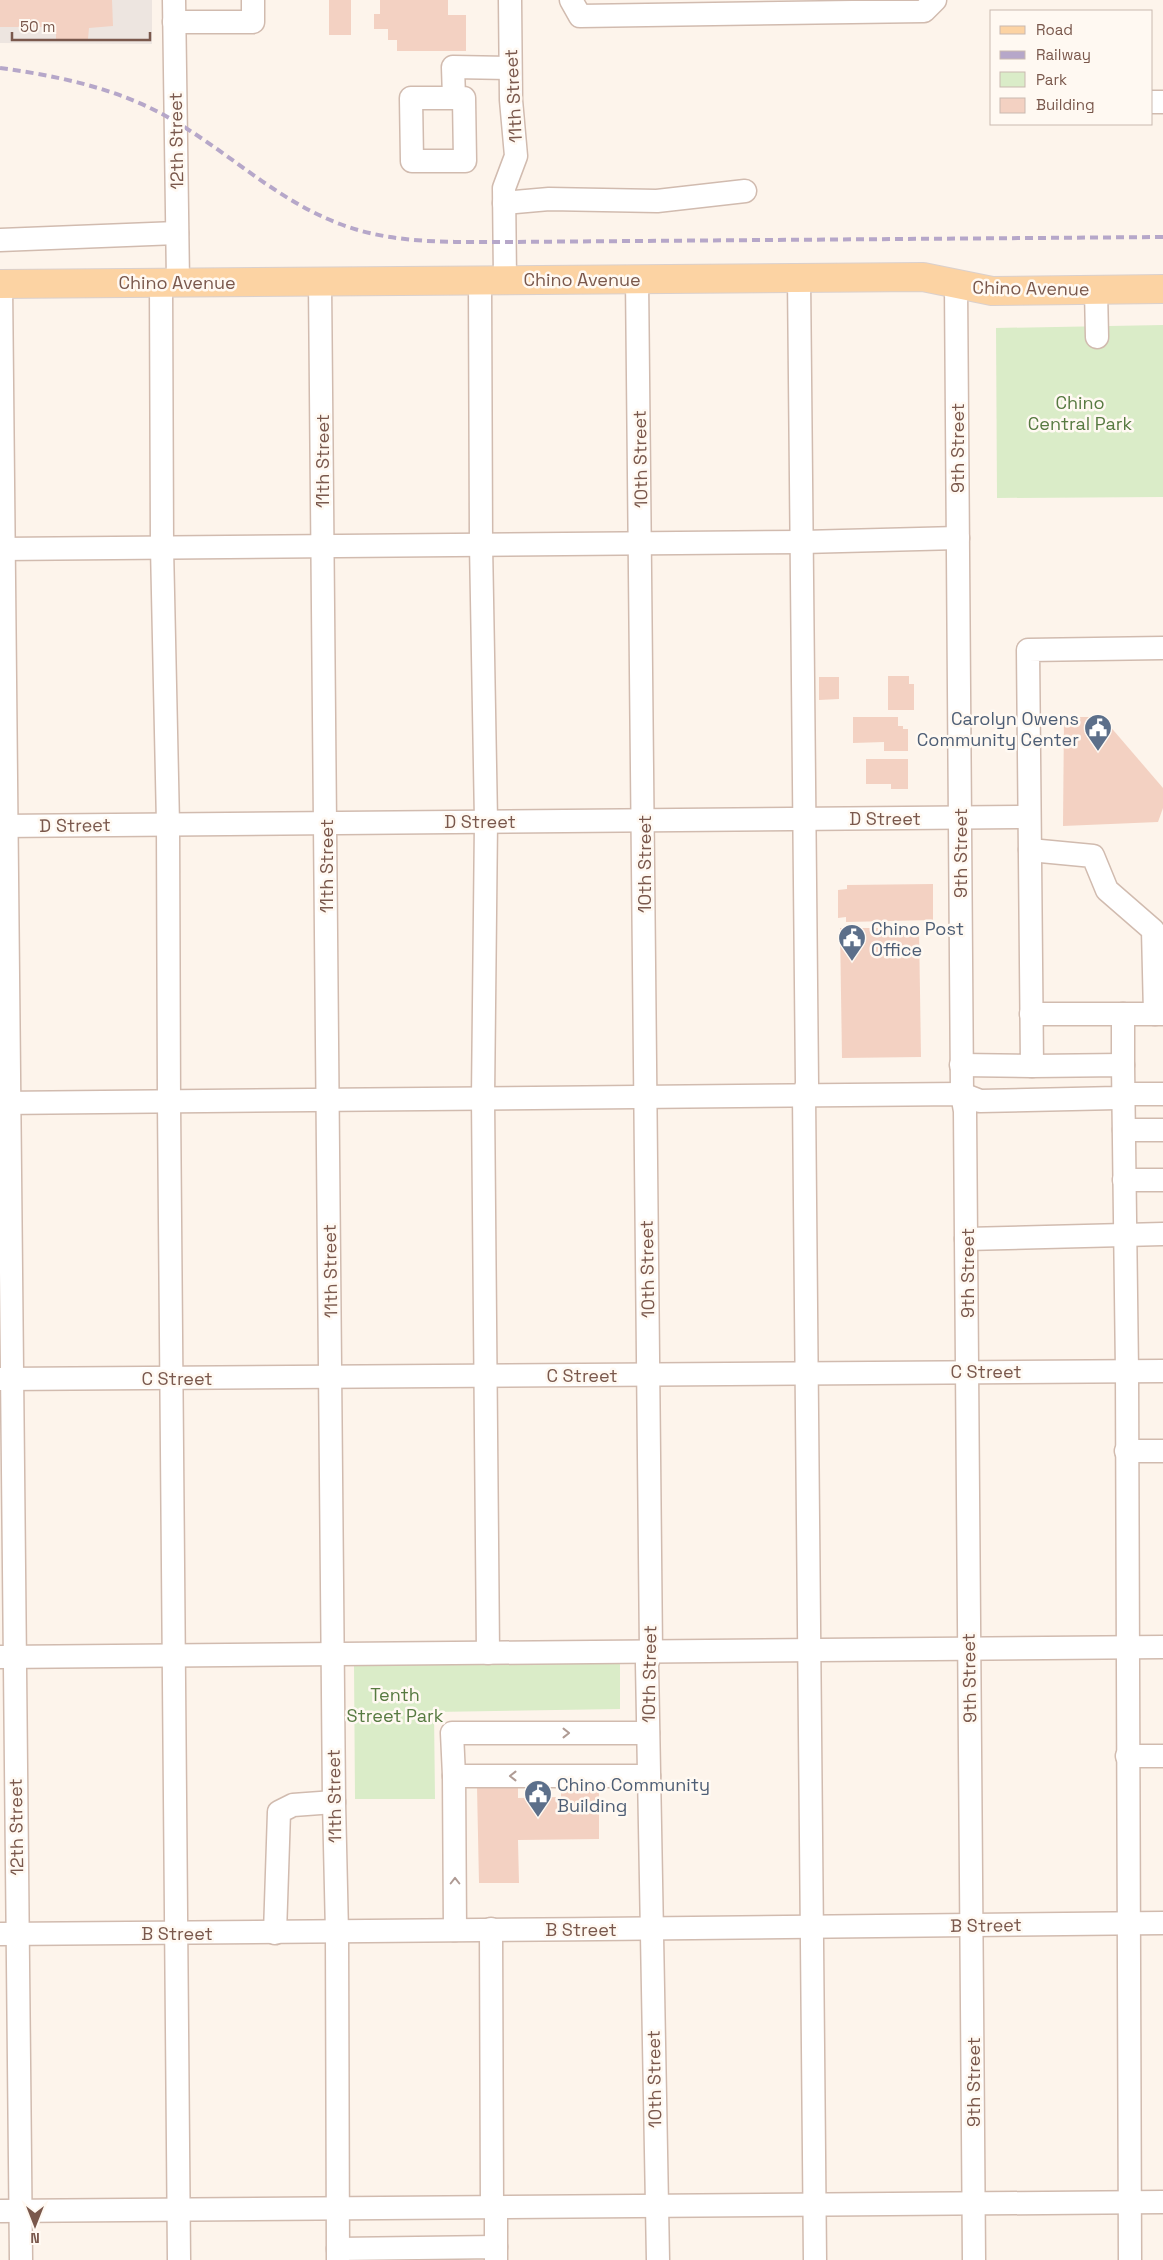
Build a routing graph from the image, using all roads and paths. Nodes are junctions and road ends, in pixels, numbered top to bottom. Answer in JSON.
{"nodes":[{"id":1,"x":253,"y":0,"type":"edge"},
{"id":2,"x":510,"y":0,"type":"edge"},
{"id":3,"x":571,"y":0,"type":"edge"},
{"id":4,"x":934,"y":0,"type":"edge"},
{"id":5,"x":174,"y":11,"type":"edge"},
{"id":6,"x":510,"y":68,"type":"junction"},
{"id":7,"x":454,"y":98,"type":"dead end"},
{"id":8,"x":745,"y":191,"type":"dead end"},
{"id":9,"x":504,"y":203,"type":"junction"},
{"id":10,"x":177,"y":233,"type":"junction"},
{"id":11,"x":0,"y":240,"type":"edge"},
{"id":12,"x":637,"y":278,"type":"junction"},
{"id":13,"x":799,"y":278,"type":"junction"},
{"id":14,"x":492,"y":280,"type":"junction"},
{"id":15,"x":169,"y":282,"type":"junction"},
{"id":16,"x":320,"y":282,"type":"junction"},
{"id":17,"x":1,"y":284,"type":"edge"},
{"id":18,"x":956,"y":285,"type":"junction"},
{"id":19,"x":1163,"y":289,"type":"edge"},
{"id":20,"x":1096,"y":290,"type":"junction"},
{"id":21,"x":1097,"y":337,"type":"dead end"},
{"id":22,"x":958,"y":538,"type":"junction"},
{"id":23,"x":803,"y":542,"type":"junction"},
{"id":24,"x":641,"y":543,"type":"junction"},
{"id":25,"x":481,"y":544,"type":"junction"},
{"id":26,"x":162,"y":547,"type":"junction"},
{"id":27,"x":322,"y":548,"type":"junction"},
{"id":28,"x":2,"y":549,"type":"edge"},
{"id":29,"x":1163,"y":648,"type":"edge"},
{"id":30,"x":1029,"y":817,"type":"junction"},
{"id":31,"x":960,"y":818,"type":"junction"},
{"id":32,"x":803,"y":819,"type":"junction"},
{"id":33,"x":486,"y":821,"type":"junction"},
{"id":34,"x":644,"y":821,"type":"junction"},
{"id":35,"x":326,"y":822,"type":"junction"},
{"id":36,"x":168,"y":824,"type":"junction"},
{"id":37,"x":3,"y":826,"type":"edge"},
{"id":38,"x":1030,"y":850,"type":"junction"},
{"id":39,"x":1031,"y":1014,"type":"junction"},
{"id":40,"x":1123,"y":1014,"type":"junction"},
{"id":41,"x":1159,"y":1014,"type":"edge"},
{"id":42,"x":961,"y":1064,"type":"junction"},
{"id":43,"x":1123,"y":1064,"type":"junction"},
{"id":44,"x":1032,"y":1066,"type":"junction"},
{"id":45,"x":962,"y":1094,"type":"junction"},
{"id":46,"x":1123,"y":1094,"type":"junction"},
{"id":47,"x":1163,"y":1094,"type":"edge"},
{"id":48,"x":804,"y":1095,"type":"junction"},
{"id":49,"x":483,"y":1098,"type":"junction"},
{"id":50,"x":645,"y":1098,"type":"junction"},
{"id":51,"x":328,"y":1101,"type":"junction"},
{"id":52,"x":4,"y":1102,"type":"edge"},
{"id":53,"x":169,"y":1103,"type":"junction"},
{"id":54,"x":1124,"y":1130,"type":"junction"},
{"id":55,"x":1163,"y":1130,"type":"edge"},
{"id":56,"x":1124,"y":1180,"type":"junction"},
{"id":57,"x":1163,"y":1180,"type":"edge"},
{"id":58,"x":1163,"y":1234,"type":"edge"},
{"id":59,"x":1125,"y":1235,"type":"junction"},
{"id":60,"x":966,"y":1239,"type":"junction"},
{"id":61,"x":967,"y":1370,"type":"junction"},
{"id":62,"x":1126,"y":1371,"type":"junction"},
{"id":63,"x":1163,"y":1371,"type":"edge"},
{"id":64,"x":808,"y":1372,"type":"junction"},
{"id":65,"x":649,"y":1374,"type":"junction"},
{"id":66,"x":485,"y":1376,"type":"junction"},
{"id":67,"x":331,"y":1377,"type":"junction"},
{"id":68,"x":171,"y":1378,"type":"junction"},
{"id":69,"x":6,"y":1379,"type":"edge"},
{"id":70,"x":1163,"y":1450,"type":"edge"},
{"id":71,"x":1126,"y":1451,"type":"junction"},
{"id":72,"x":1126,"y":1647,"type":"junction"},
{"id":73,"x":1163,"y":1647,"type":"edge"},
{"id":74,"x":968,"y":1648,"type":"junction"},
{"id":75,"x":809,"y":1650,"type":"junction"},
{"id":76,"x":650,"y":1652,"type":"junction"},
{"id":77,"x":488,"y":1653,"type":"junction"},
{"id":78,"x":333,"y":1654,"type":"junction"},
{"id":79,"x":173,"y":1656,"type":"junction"},
{"id":80,"x":7,"y":1657,"type":"edge"},
{"id":81,"x":648,"y":1733,"type":"junction"},
{"id":82,"x":1127,"y":1756,"type":"junction"},
{"id":83,"x":1163,"y":1756,"type":"edge"},
{"id":84,"x":454,"y":1776,"type":"junction"},
{"id":85,"x":649,"y":1776,"type":"junction"},
{"id":86,"x":334,"y":1802,"type":"junction"},
{"id":87,"x":1128,"y":1923,"type":"junction"},
{"id":88,"x":1163,"y":1923,"type":"edge"},
{"id":89,"x":813,"y":1926,"type":"junction"},
{"id":90,"x":972,"y":1926,"type":"junction"},
{"id":91,"x":491,"y":1929,"type":"junction"},
{"id":92,"x":652,"y":1929,"type":"junction"},
{"id":93,"x":455,"y":1930,"type":"junction"},
{"id":94,"x":176,"y":1932,"type":"junction"},
{"id":95,"x":275,"y":1933,"type":"junction"},
{"id":96,"x":337,"y":1933,"type":"junction"},
{"id":97,"x":8,"y":1934,"type":"edge"},
{"id":98,"x":1163,"y":2202,"type":"edge"},
{"id":99,"x":1130,"y":2203,"type":"junction"},
{"id":100,"x":974,"y":2204,"type":"junction"},
{"id":101,"x":815,"y":2205,"type":"junction"},
{"id":102,"x":657,"y":2206,"type":"junction"},
{"id":103,"x":494,"y":2208,"type":"junction"},
{"id":104,"x":338,"y":2209,"type":"junction"},
{"id":105,"x":179,"y":2210,"type":"junction"},
{"id":106,"x":10,"y":2211,"type":"edge"},
{"id":107,"x":496,"y":2254,"type":"edge"},
{"id":108,"x":338,"y":2255,"type":"edge"},
{"id":109,"x":21,"y":2260,"type":"edge"},
{"id":110,"x":179,"y":2260,"type":"edge"},
{"id":111,"x":658,"y":2260,"type":"edge"},
{"id":112,"x":815,"y":2260,"type":"edge"},
{"id":113,"x":974,"y":2260,"type":"edge"},
{"id":114,"x":1130,"y":2260,"type":"edge"}],
"edges":[{"from":1,"to":5,"type":"street"},
{"from":2,"to":6,"type":"street","name":"11th Street"},
{"from":3,"to":4,"type":"street"},
{"from":5,"to":10,"type":"street","name":"12th Street"},
{"from":6,"to":7,"type":"street"},
{"from":6,"to":9,"type":"street","name":"11th Street"},
{"from":8,"to":9,"type":"street"},
{"from":9,"to":14,"type":"street","name":"11th Street"},
{"from":10,"to":11,"type":"street"},
{"from":10,"to":15,"type":"street","name":"12th Street"},
{"from":12,"to":13,"type":"main road","name":"Chino Avenue"},
{"from":12,"to":14,"type":"main road","name":"Chino Avenue"},
{"from":12,"to":24,"type":"street","name":"10th Street"},
{"from":13,"to":18,"type":"main road","name":"Chino Avenue"},
{"from":13,"to":23,"type":"street"},
{"from":14,"to":16,"type":"main road","name":"Chino Avenue"},
{"from":14,"to":25,"type":"street","name":"11th Street"},
{"from":15,"to":16,"type":"main road","name":"Chino Avenue"},
{"from":15,"to":17,"type":"main road","name":"Chino Avenue"},
{"from":15,"to":26,"type":"street","name":"12th Street"},
{"from":16,"to":27,"type":"street","name":"11th Street"},
{"from":17,"to":28,"type":"street","name":"12th Street"},
{"from":18,"to":20,"type":"main road","name":"Chino Avenue"},
{"from":18,"to":22,"type":"street","name":"9th Street"},
{"from":19,"to":20,"type":"main road","name":"Chino Avenue"},
{"from":20,"to":21,"type":"street"},
{"from":22,"to":23,"type":"street"},
{"from":22,"to":31,"type":"street","name":"9th Street"},
{"from":23,"to":24,"type":"street"},
{"from":23,"to":32,"type":"street"},
{"from":24,"to":25,"type":"street"},
{"from":24,"to":34,"type":"street","name":"10th Street"},
{"from":25,"to":27,"type":"street"},
{"from":25,"to":33,"type":"street","name":"11th Street"},
{"from":26,"to":27,"type":"street"},
{"from":26,"to":28,"type":"street"},
{"from":26,"to":36,"type":"street","name":"12th Street"},
{"from":27,"to":35,"type":"street","name":"11th Street"},
{"from":28,"to":37,"type":"street","name":"12th Street"},
{"from":29,"to":30,"type":"street"},
{"from":30,"to":31,"type":"street","name":"D Street"},
{"from":30,"to":38,"type":"street"},
{"from":31,"to":32,"type":"street","name":"D Street"},
{"from":31,"to":42,"type":"street","name":"9th Street"},
{"from":32,"to":34,"type":"street","name":"D Street"},
{"from":32,"to":48,"type":"street"},
{"from":33,"to":34,"type":"street","name":"D Street"},
{"from":33,"to":35,"type":"street","name":"D Street"},
{"from":33,"to":49,"type":"street","name":"11th Street"},
{"from":34,"to":50,"type":"street","name":"10th Street"},
{"from":35,"to":36,"type":"street","name":"D Street"},
{"from":35,"to":51,"type":"street","name":"11th Street"},
{"from":36,"to":37,"type":"street","name":"D Street"},
{"from":36,"to":53,"type":"street","name":"12th Street"},
{"from":37,"to":52,"type":"street","name":"12th Street"},
{"from":38,"to":39,"type":"street"},
{"from":38,"to":41,"type":"street"},
{"from":39,"to":40,"type":"street"},
{"from":39,"to":44,"type":"street"},
{"from":40,"to":41,"type":"street"},
{"from":40,"to":43,"type":"street"},
{"from":42,"to":44,"type":"street"},
{"from":42,"to":45,"type":"street","name":"9th Street"},
{"from":43,"to":44,"type":"street"},
{"from":43,"to":46,"type":"street"},
{"from":45,"to":46,"type":"street"},
{"from":45,"to":48,"type":"street"},
{"from":45,"to":60,"type":"street","name":"9th Street"},
{"from":46,"to":47,"type":"street"},
{"from":46,"to":54,"type":"street"},
{"from":48,"to":50,"type":"street"},
{"from":48,"to":64,"type":"street"},
{"from":49,"to":50,"type":"street"},
{"from":49,"to":51,"type":"street"},
{"from":49,"to":66,"type":"street","name":"11th Street"},
{"from":50,"to":65,"type":"street","name":"10th Street"},
{"from":51,"to":53,"type":"street"},
{"from":51,"to":67,"type":"street","name":"11th Street"},
{"from":52,"to":53,"type":"street"},
{"from":52,"to":69,"type":"street","name":"12th Street"},
{"from":53,"to":68,"type":"street","name":"12th Street"},
{"from":54,"to":55,"type":"street"},
{"from":54,"to":56,"type":"street"},
{"from":56,"to":57,"type":"street"},
{"from":56,"to":59,"type":"street"},
{"from":58,"to":59,"type":"street"},
{"from":59,"to":60,"type":"street"},
{"from":59,"to":62,"type":"street"},
{"from":60,"to":61,"type":"street","name":"9th Street"},
{"from":61,"to":62,"type":"street","name":"C Street"},
{"from":61,"to":64,"type":"street","name":"C Street"},
{"from":61,"to":74,"type":"street","name":"9th Street"},
{"from":62,"to":63,"type":"street","name":"C Street"},
{"from":62,"to":71,"type":"street"},
{"from":64,"to":65,"type":"street","name":"C Street"},
{"from":64,"to":75,"type":"street"},
{"from":65,"to":66,"type":"street","name":"C Street"},
{"from":65,"to":76,"type":"street","name":"10th Street"},
{"from":66,"to":67,"type":"street","name":"C Street"},
{"from":66,"to":77,"type":"street","name":"11th Street"},
{"from":67,"to":68,"type":"street","name":"C Street"},
{"from":67,"to":78,"type":"street","name":"11th Street"},
{"from":68,"to":69,"type":"street","name":"C Street"},
{"from":68,"to":79,"type":"street","name":"12th Street"},
{"from":69,"to":80,"type":"street","name":"12th Street"},
{"from":70,"to":71,"type":"street"},
{"from":71,"to":72,"type":"street"},
{"from":72,"to":73,"type":"street"},
{"from":72,"to":74,"type":"street"},
{"from":72,"to":82,"type":"street"},
{"from":74,"to":75,"type":"street"},
{"from":74,"to":90,"type":"street","name":"9th Street"},
{"from":75,"to":76,"type":"street"},
{"from":75,"to":89,"type":"street"},
{"from":76,"to":77,"type":"street"},
{"from":76,"to":81,"type":"street","name":"10th Street"},
{"from":77,"to":78,"type":"street"},
{"from":78,"to":79,"type":"street"},
{"from":78,"to":86,"type":"street","name":"11th Street"},
{"from":79,"to":80,"type":"street"},
{"from":79,"to":94,"type":"street","name":"12th Street"},
{"from":80,"to":97,"type":"street","name":"12th Street"},
{"from":84,"to":81,"type":"street","one_way":true},
{"from":81,"to":85,"type":"street","name":"10th Street"},
{"from":82,"to":83,"type":"street"},
{"from":82,"to":87,"type":"street"},
{"from":85,"to":84,"type":"street","one_way":true},
{"from":93,"to":84,"type":"street","one_way":true},
{"from":85,"to":92,"type":"street","name":"10th Street"},
{"from":86,"to":95,"type":"street"},
{"from":86,"to":96,"type":"street","name":"11th Street"},
{"from":87,"to":88,"type":"street","name":"B Street"},
{"from":87,"to":90,"type":"street","name":"B Street"},
{"from":87,"to":99,"type":"street"},
{"from":89,"to":90,"type":"street","name":"B Street"},
{"from":89,"to":92,"type":"street","name":"B Street"},
{"from":89,"to":101,"type":"street"},
{"from":90,"to":100,"type":"street","name":"9th Street"},
{"from":91,"to":92,"type":"street","name":"B Street"},
{"from":91,"to":93,"type":"street","name":"B Street"},
{"from":91,"to":103,"type":"street"},
{"from":92,"to":102,"type":"street","name":"10th Street"},
{"from":93,"to":96,"type":"street","name":"B Street"},
{"from":94,"to":95,"type":"street","name":"B Street"},
{"from":94,"to":97,"type":"street","name":"B Street"},
{"from":94,"to":105,"type":"street","name":"12th Street"},
{"from":95,"to":96,"type":"street","name":"B Street"},
{"from":96,"to":104,"type":"street","name":"11th Street"},
{"from":97,"to":106,"type":"street","name":"12th Street"},
{"from":98,"to":99,"type":"street"},
{"from":99,"to":100,"type":"street"},
{"from":99,"to":114,"type":"street"},
{"from":100,"to":101,"type":"street"},
{"from":100,"to":113,"type":"street","name":"9th Street"},
{"from":101,"to":102,"type":"street"},
{"from":101,"to":112,"type":"street"},
{"from":102,"to":103,"type":"street"},
{"from":102,"to":111,"type":"street","name":"10th Street"},
{"from":103,"to":104,"type":"street"},
{"from":103,"to":107,"type":"street"},
{"from":104,"to":105,"type":"street"},
{"from":104,"to":108,"type":"street","name":"11th Street"},
{"from":105,"to":106,"type":"street"},
{"from":105,"to":110,"type":"street","name":"12th Street"},
{"from":106,"to":109,"type":"street","name":"12th Street"},
{"from":107,"to":108,"type":"street"}]}
